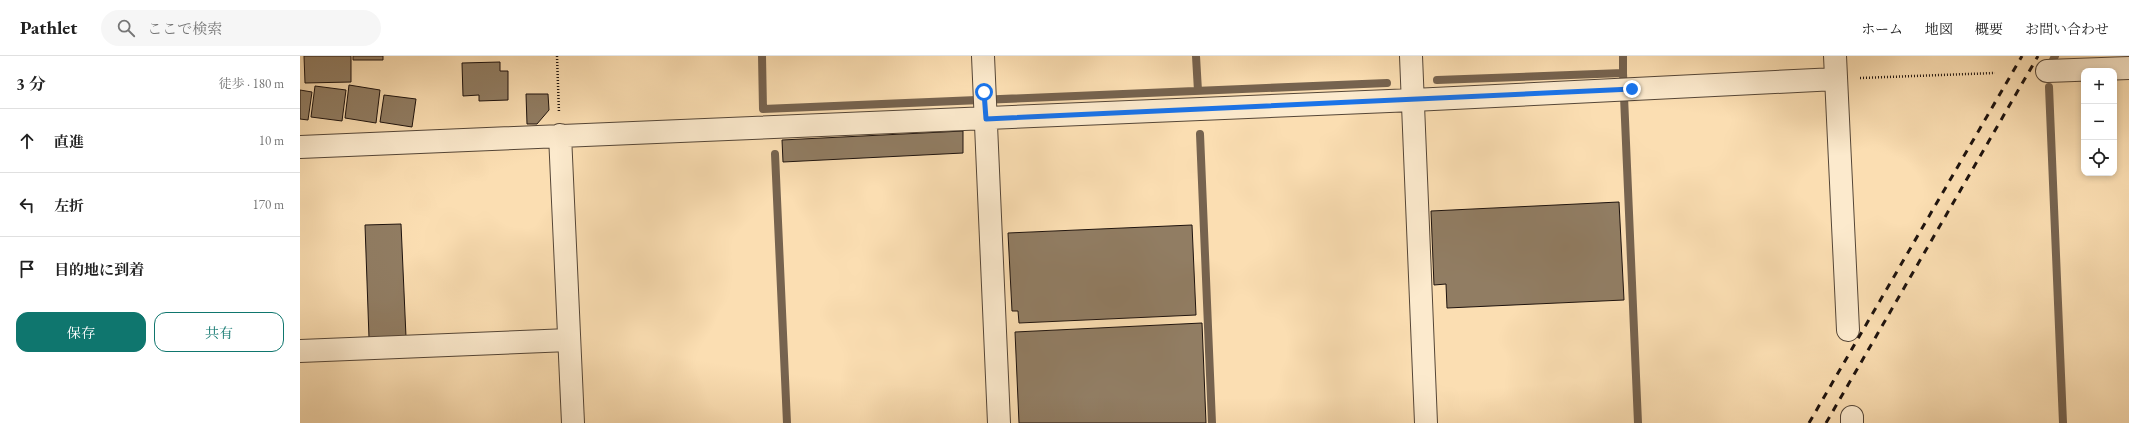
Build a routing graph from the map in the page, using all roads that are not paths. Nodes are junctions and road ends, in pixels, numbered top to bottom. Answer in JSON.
{"nodes":[{"id":1,"x":983,"y":56,"type":"edge"},
{"id":2,"x":1411,"y":56,"type":"edge"},
{"id":3,"x":1835,"y":56,"type":"edge"},
{"id":4,"x":2129,"y":68,"type":"edge"},
{"id":5,"x":2047,"y":71,"type":"dead end"},
{"id":6,"x":1836,"y":79,"type":"junction"},
{"id":7,"x":1413,"y":100,"type":"junction"},
{"id":8,"x":985,"y":106,"type":"junction"},
{"id":9,"x":560,"y":135,"type":"junction"},
{"id":10,"x":300,"y":148,"type":"edge"},
{"id":11,"x":1848,"y":330,"type":"dead end"},
{"id":12,"x":569,"y":340,"type":"junction"},
{"id":13,"x":300,"y":351,"type":"edge"},
{"id":14,"x":573,"y":423,"type":"edge"},
{"id":15,"x":999,"y":423,"type":"edge"},
{"id":16,"x":1426,"y":423,"type":"edge"}],
"edges":[{"from":1,"to":8,"type":"street"},
{"from":2,"to":7,"type":"street"},
{"from":3,"to":6,"type":"street"},
{"from":4,"to":5,"type":"street"},
{"from":6,"to":7,"type":"street"},
{"from":6,"to":11,"type":"street"},
{"from":7,"to":8,"type":"street"},
{"from":7,"to":16,"type":"street"},
{"from":8,"to":9,"type":"street"},
{"from":8,"to":15,"type":"street"},
{"from":9,"to":10,"type":"street"},
{"from":9,"to":12,"type":"street"},
{"from":12,"to":13,"type":"street"},
{"from":12,"to":14,"type":"street"}]}
